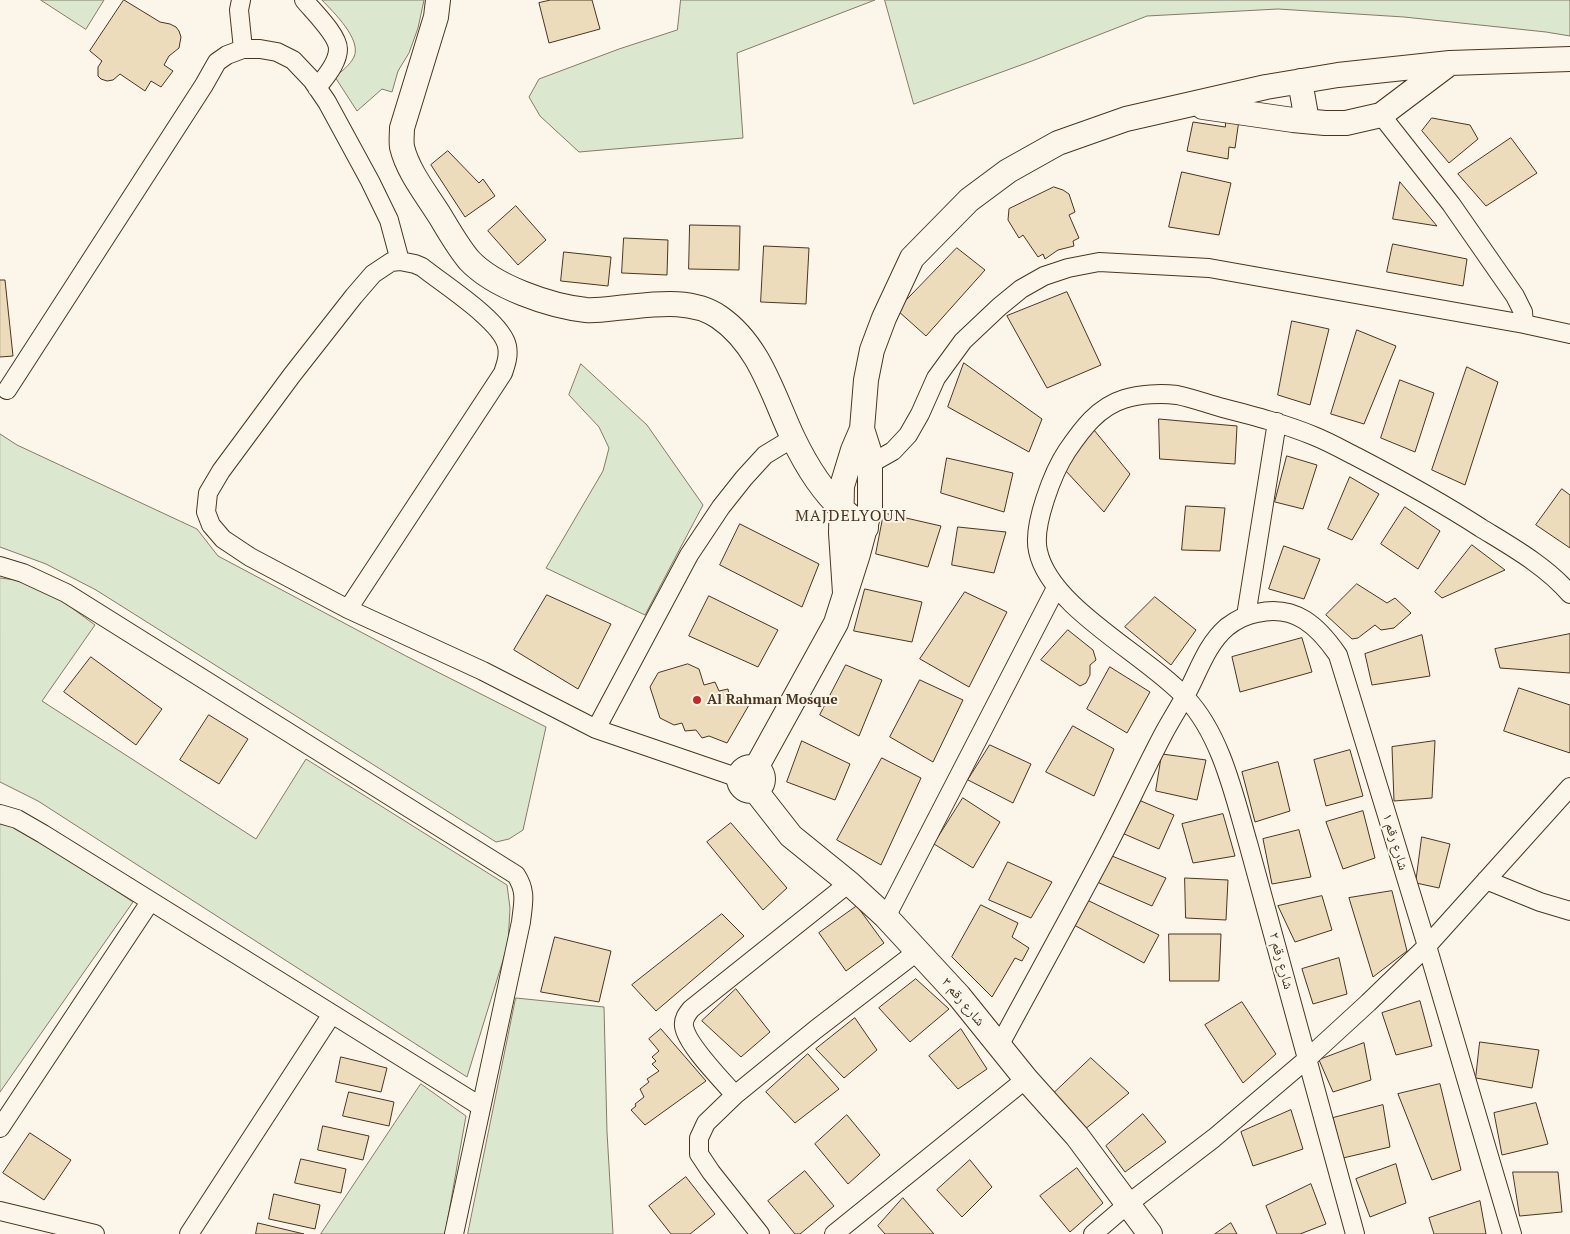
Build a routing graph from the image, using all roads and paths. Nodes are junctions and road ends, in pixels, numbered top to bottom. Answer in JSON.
{"nodes":[{"id":1,"x":241,"y":0,"type":"edge"},
{"id":2,"x":304,"y":0,"type":"edge"},
{"id":3,"x":438,"y":0,"type":"edge"},
{"id":4,"x":243,"y":49,"type":"junction"},
{"id":5,"x":1570,"y":60,"type":"edge"},
{"id":6,"x":1450,"y":63,"type":"junction"},
{"id":7,"x":1300,"y":81,"type":"junction"},
{"id":8,"x":317,"y":88,"type":"junction"},
{"id":9,"x":1190,"y":105,"type":"junction"},
{"id":10,"x":1381,"y":114,"type":"junction"},
{"id":11,"x":1307,"y":121,"type":"junction"},
{"id":12,"x":400,"y":261,"type":"junction"},
{"id":13,"x":1524,"y":324,"type":"junction"},
{"id":14,"x":1570,"y":334,"type":"edge"},
{"id":15,"x":7,"y":390,"type":"dead end"},
{"id":16,"x":1277,"y":422,"type":"junction"},
{"id":17,"x":862,"y":429,"type":"junction"},
{"id":18,"x":793,"y":438,"type":"junction"},
{"id":19,"x":870,"y":464,"type":"junction"},
{"id":20,"x":842,"y":509,"type":"junction"},
{"id":21,"x":866,"y":528,"type":"junction"},
{"id":22,"x":0,"y":566,"type":"edge"},
{"id":23,"x":1567,"y":584,"type":"edge"},
{"id":24,"x":1056,"y":588,"type":"junction"},
{"id":25,"x":845,"y":593,"type":"junction"},
{"id":26,"x":348,"y":609,"type":"junction"},
{"id":27,"x":1246,"y":616,"type":"junction"},
{"id":28,"x":1185,"y":696,"type":"junction"},
{"id":29,"x":596,"y":729,"type":"junction"},
{"id":30,"x":750,"y":778,"type":"junction"},
{"id":31,"x":1570,"y":788,"type":"edge"},
{"id":32,"x":0,"y":814,"type":"edge"},
{"id":33,"x":1486,"y":880,"type":"junction"},
{"id":34,"x":849,"y":883,"type":"junction"},
{"id":35,"x":150,"y":902,"type":"junction"},
{"id":36,"x":1570,"y":911,"type":"edge"},
{"id":37,"x":886,"y":917,"type":"junction"},
{"id":38,"x":1427,"y":946,"type":"junction"},
{"id":39,"x":918,"y":951,"type":"junction"},
{"id":40,"x":332,"y":1014,"type":"junction"},
{"id":41,"x":1000,"y":1046,"type":"junction"},
{"id":42,"x":1307,"y":1059,"type":"junction"},
{"id":43,"x":1026,"y":1079,"type":"junction"},
{"id":44,"x":735,"y":1095,"type":"junction"},
{"id":45,"x":480,"y":1106,"type":"junction"},
{"id":46,"x":0,"y":1128,"type":"edge"},
{"id":47,"x":1128,"y":1204,"type":"junction"},
{"id":48,"x":0,"y":1211,"type":"edge"},
{"id":49,"x":95,"y":1234,"type":"edge"},
{"id":50,"x":189,"y":1234,"type":"edge"},
{"id":51,"x":454,"y":1234,"type":"edge"},
{"id":52,"x":760,"y":1234,"type":"edge"},
{"id":53,"x":834,"y":1234,"type":"edge"},
{"id":54,"x":1093,"y":1234,"type":"edge"},
{"id":55,"x":1150,"y":1234,"type":"edge"},
{"id":56,"x":1355,"y":1234,"type":"edge"},
{"id":57,"x":1512,"y":1234,"type":"edge"}],
"edges":[{"from":1,"to":4,"type":"street"},
{"from":2,"to":8,"type":"street"},
{"from":3,"to":18,"type":"street"},
{"from":4,"to":8,"type":"street"},
{"from":4,"to":15,"type":"street"},
{"from":5,"to":6,"type":"street"},
{"from":6,"to":7,"type":"street"},
{"from":6,"to":10,"type":"street"},
{"from":7,"to":9,"type":"street"},
{"from":7,"to":11,"type":"street"},
{"from":8,"to":12,"type":"street"},
{"from":9,"to":11,"type":"street"},
{"from":9,"to":17,"type":"street"},
{"from":10,"to":11,"type":"street"},
{"from":10,"to":13,"type":"street"},
{"from":12,"to":26,"type":"street"},
{"from":12,"to":26,"type":"street"},
{"from":13,"to":14,"type":"street"},
{"from":13,"to":19,"type":"street"},
{"from":16,"to":23,"type":"street","name":"شارع رقم ٢"},
{"from":16,"to":24,"type":"street","name":"شارع رقم ٢"},
{"from":16,"to":27,"type":"street"},
{"from":17,"to":19,"type":"street"},
{"from":17,"to":20,"type":"street"},
{"from":18,"to":20,"type":"street"},
{"from":18,"to":29,"type":"street"},
{"from":19,"to":21,"type":"street"},
{"from":20,"to":21,"type":"street"},
{"from":20,"to":25,"type":"street"},
{"from":21,"to":25,"type":"street"},
{"from":22,"to":45,"type":"street"},
{"from":24,"to":28,"type":"street","name":"شارع رقم ٢"},
{"from":24,"to":37,"type":"street"},
{"from":25,"to":30,"type":"street"},
{"from":26,"to":29,"type":"street"},
{"from":27,"to":28,"type":"street","name":"شارع رقم ١"},
{"from":27,"to":38,"type":"street","name":"شارع رقم ١"},
{"from":28,"to":41,"type":"street","name":"شارع رقم ١"},
{"from":28,"to":42,"type":"street","name":"شارع رقم ٢"},
{"from":29,"to":30,"type":"street"},
{"from":30,"to":34,"type":"street","name":"شارع رقم ٣"},
{"from":31,"to":33,"type":"street"},
{"from":32,"to":35,"type":"street"},
{"from":33,"to":36,"type":"street"},
{"from":33,"to":38,"type":"street"},
{"from":34,"to":37,"type":"street","name":"شارع رقم ٣"},
{"from":34,"to":44,"type":"street"},
{"from":35,"to":40,"type":"street"},
{"from":35,"to":46,"type":"street"},
{"from":37,"to":39,"type":"street","name":"شارع رقم ٣"},
{"from":38,"to":42,"type":"street"},
{"from":38,"to":57,"type":"street","name":"شارع رقم ١"},
{"from":39,"to":41,"type":"street","name":"شارع رقم ٣"},
{"from":39,"to":44,"type":"street"},
{"from":40,"to":45,"type":"street"},
{"from":40,"to":50,"type":"street"},
{"from":41,"to":43,"type":"street","name":"شارع رقم ٣"},
{"from":42,"to":47,"type":"street"},
{"from":42,"to":56,"type":"street","name":"شارع رقم ٢"},
{"from":43,"to":47,"type":"street","name":"شارع رقم ٣"},
{"from":43,"to":53,"type":"street"},
{"from":44,"to":52,"type":"street"},
{"from":45,"to":51,"type":"street"},
{"from":47,"to":54,"type":"street"},
{"from":47,"to":55,"type":"street","name":"شارع رقم ٣"},
{"from":48,"to":49,"type":"street"}]}
